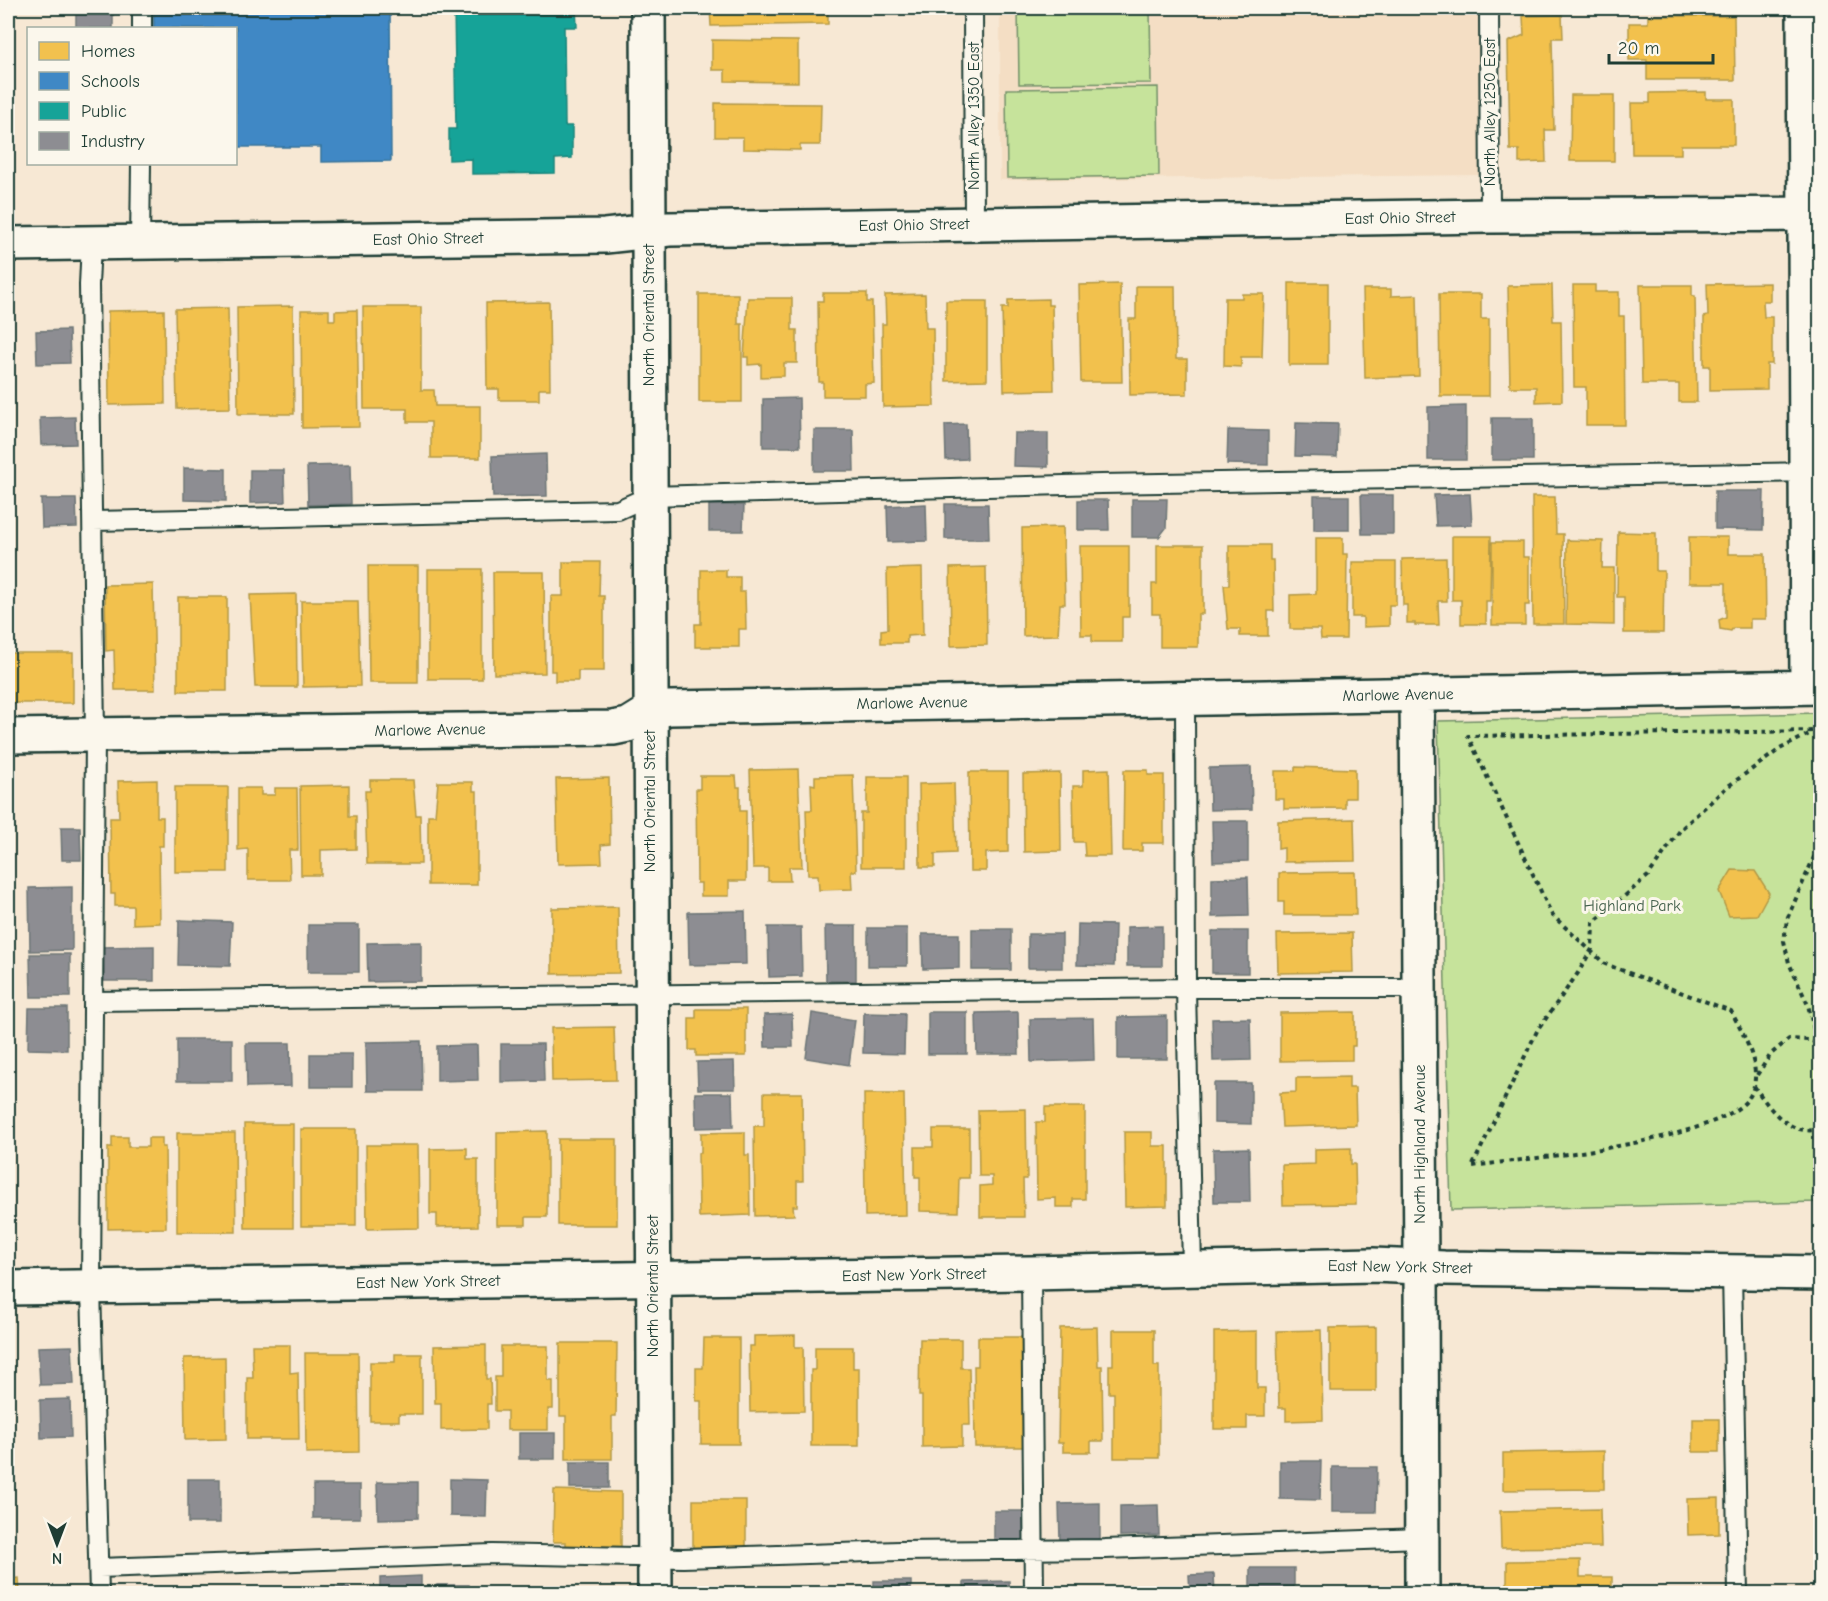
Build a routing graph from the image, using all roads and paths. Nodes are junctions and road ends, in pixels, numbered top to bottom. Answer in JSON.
{"nodes":[{"id":1,"x":142,"y":8,"type":"edge"},
{"id":2,"x":648,"y":8,"type":"edge"},
{"id":3,"x":974,"y":8,"type":"edge"},
{"id":4,"x":1489,"y":8,"type":"edge"},
{"id":5,"x":1804,"y":8,"type":"edge"},
{"id":6,"x":142,"y":27,"type":"edge"},
{"id":7,"x":141,"y":165,"type":"edge"},
{"id":8,"x":1813,"y":214,"type":"edge"},
{"id":9,"x":1490,"y":216,"type":"junction"},
{"id":10,"x":974,"y":224,"type":"junction"},
{"id":11,"x":649,"y":232,"type":"junction"},
{"id":12,"x":91,"y":243,"type":"junction"},
{"id":13,"x":140,"y":243,"type":"junction"},
{"id":14,"x":8,"y":244,"type":"edge"},
{"id":15,"x":1814,"y":472,"type":"edge"},
{"id":16,"x":649,"y":496,"type":"junction"},
{"id":17,"x":93,"y":521,"type":"junction"},
{"id":18,"x":1814,"y":687,"type":"edge"},
{"id":19,"x":1417,"y":694,"type":"junction"},
{"id":20,"x":1185,"y":699,"type":"junction"},
{"id":21,"x":649,"y":712,"type":"junction"},
{"id":22,"x":1818,"y":731,"type":"edge"},
{"id":23,"x":95,"y":735,"type":"junction"},
{"id":24,"x":8,"y":736,"type":"edge"},
{"id":25,"x":1592,"y":949,"type":"junction"},
{"id":26,"x":1186,"y":988,"type":"junction"},
{"id":27,"x":1419,"y":988,"type":"junction"},
{"id":28,"x":651,"y":993,"type":"junction"},
{"id":29,"x":93,"y":1001,"type":"junction"},
{"id":30,"x":1821,"y":1043,"type":"edge"},
{"id":31,"x":1756,"y":1075,"type":"junction"},
{"id":32,"x":1754,"y":1085,"type":"junction"},
{"id":33,"x":1821,"y":1129,"type":"edge"},
{"id":34,"x":1421,"y":1265,"type":"junction"},
{"id":35,"x":1192,"y":1268,"type":"junction"},
{"id":36,"x":1732,"y":1272,"type":"junction"},
{"id":37,"x":1821,"y":1273,"type":"edge"},
{"id":38,"x":1031,"y":1274,"type":"junction"},
{"id":39,"x":653,"y":1278,"type":"junction"},
{"id":40,"x":91,"y":1287,"type":"junction"},
{"id":41,"x":8,"y":1288,"type":"edge"},
{"id":42,"x":1422,"y":1538,"type":"junction"},
{"id":43,"x":1033,"y":1550,"type":"junction"},
{"id":44,"x":655,"y":1558,"type":"junction"},
{"id":45,"x":99,"y":1568,"type":"junction"},
{"id":46,"x":99,"y":1593,"type":"edge"},
{"id":47,"x":655,"y":1593,"type":"edge"},
{"id":48,"x":1034,"y":1593,"type":"edge"},
{"id":49,"x":1422,"y":1593,"type":"edge"},
{"id":50,"x":1738,"y":1593,"type":"edge"}],
"edges":[{"from":1,"to":6,"type":"lane"},
{"from":2,"to":11,"type":"street","name":"North Oriental Street"},
{"from":3,"to":10,"type":"lane","name":"North Alley 1350 East"},
{"from":4,"to":9,"type":"lane","name":"North Alley 1250 East"},
{"from":5,"to":8,"type":"street"},
{"from":7,"to":13,"type":"lane"},
{"from":8,"to":9,"type":"street","name":"East Ohio Street"},
{"from":8,"to":15,"type":"street"},
{"from":9,"to":10,"type":"street","name":"East Ohio Street"},
{"from":10,"to":11,"type":"street","name":"East Ohio Street"},
{"from":11,"to":13,"type":"street","name":"East Ohio Street"},
{"from":11,"to":16,"type":"street","name":"North Oriental Street"},
{"from":12,"to":13,"type":"street","name":"East Ohio Street"},
{"from":12,"to":14,"type":"street","name":"East Ohio Street"},
{"from":12,"to":17,"type":"lane"},
{"from":15,"to":16,"type":"lane"},
{"from":15,"to":18,"type":"street"},
{"from":16,"to":17,"type":"lane"},
{"from":16,"to":21,"type":"street","name":"North Oriental Street"},
{"from":17,"to":23,"type":"lane"},
{"from":18,"to":19,"type":"street","name":"Marlowe Avenue"},
{"from":19,"to":20,"type":"street","name":"Marlowe Avenue"},
{"from":19,"to":27,"type":"street","name":"North Highland Avenue"},
{"from":20,"to":21,"type":"street","name":"Marlowe Avenue"},
{"from":20,"to":26,"type":"lane"},
{"from":21,"to":23,"type":"street","name":"Marlowe Avenue"},
{"from":21,"to":28,"type":"street","name":"North Oriental Street"},
{"from":22,"to":25,"type":"path"},
{"from":22,"to":25,"type":"path"},
{"from":22,"to":30,"type":"path"},
{"from":23,"to":24,"type":"street","name":"Marlowe Avenue"},
{"from":23,"to":29,"type":"lane"},
{"from":25,"to":31,"type":"path"},
{"from":25,"to":32,"type":"path"},
{"from":26,"to":27,"type":"lane"},
{"from":26,"to":28,"type":"lane"},
{"from":26,"to":35,"type":"lane"},
{"from":27,"to":34,"type":"street","name":"North Highland Avenue"},
{"from":28,"to":29,"type":"lane"},
{"from":28,"to":39,"type":"street","name":"North Oriental Street"},
{"from":29,"to":40,"type":"lane"},
{"from":30,"to":31,"type":"path"},
{"from":31,"to":32,"type":"path"},
{"from":32,"to":33,"type":"path"},
{"from":34,"to":35,"type":"street","name":"East New York Street"},
{"from":34,"to":36,"type":"street","name":"East New York Street"},
{"from":34,"to":42,"type":"street","name":"North Highland Avenue"},
{"from":35,"to":38,"type":"street","name":"East New York Street"},
{"from":36,"to":37,"type":"street","name":"East New York Street"},
{"from":36,"to":50,"type":"lane"},
{"from":38,"to":39,"type":"street","name":"East New York Street"},
{"from":38,"to":43,"type":"lane"},
{"from":39,"to":40,"type":"street","name":"East New York Street"},
{"from":39,"to":44,"type":"street","name":"North Oriental Street"},
{"from":40,"to":41,"type":"street","name":"East New York Street"},
{"from":40,"to":45,"type":"lane"},
{"from":42,"to":43,"type":"lane"},
{"from":42,"to":49,"type":"street","name":"North Highland Avenue"},
{"from":43,"to":44,"type":"lane"},
{"from":43,"to":48,"type":"lane"},
{"from":44,"to":45,"type":"lane"},
{"from":44,"to":47,"type":"street","name":"North Oriental Street"},
{"from":45,"to":46,"type":"lane"}]}
